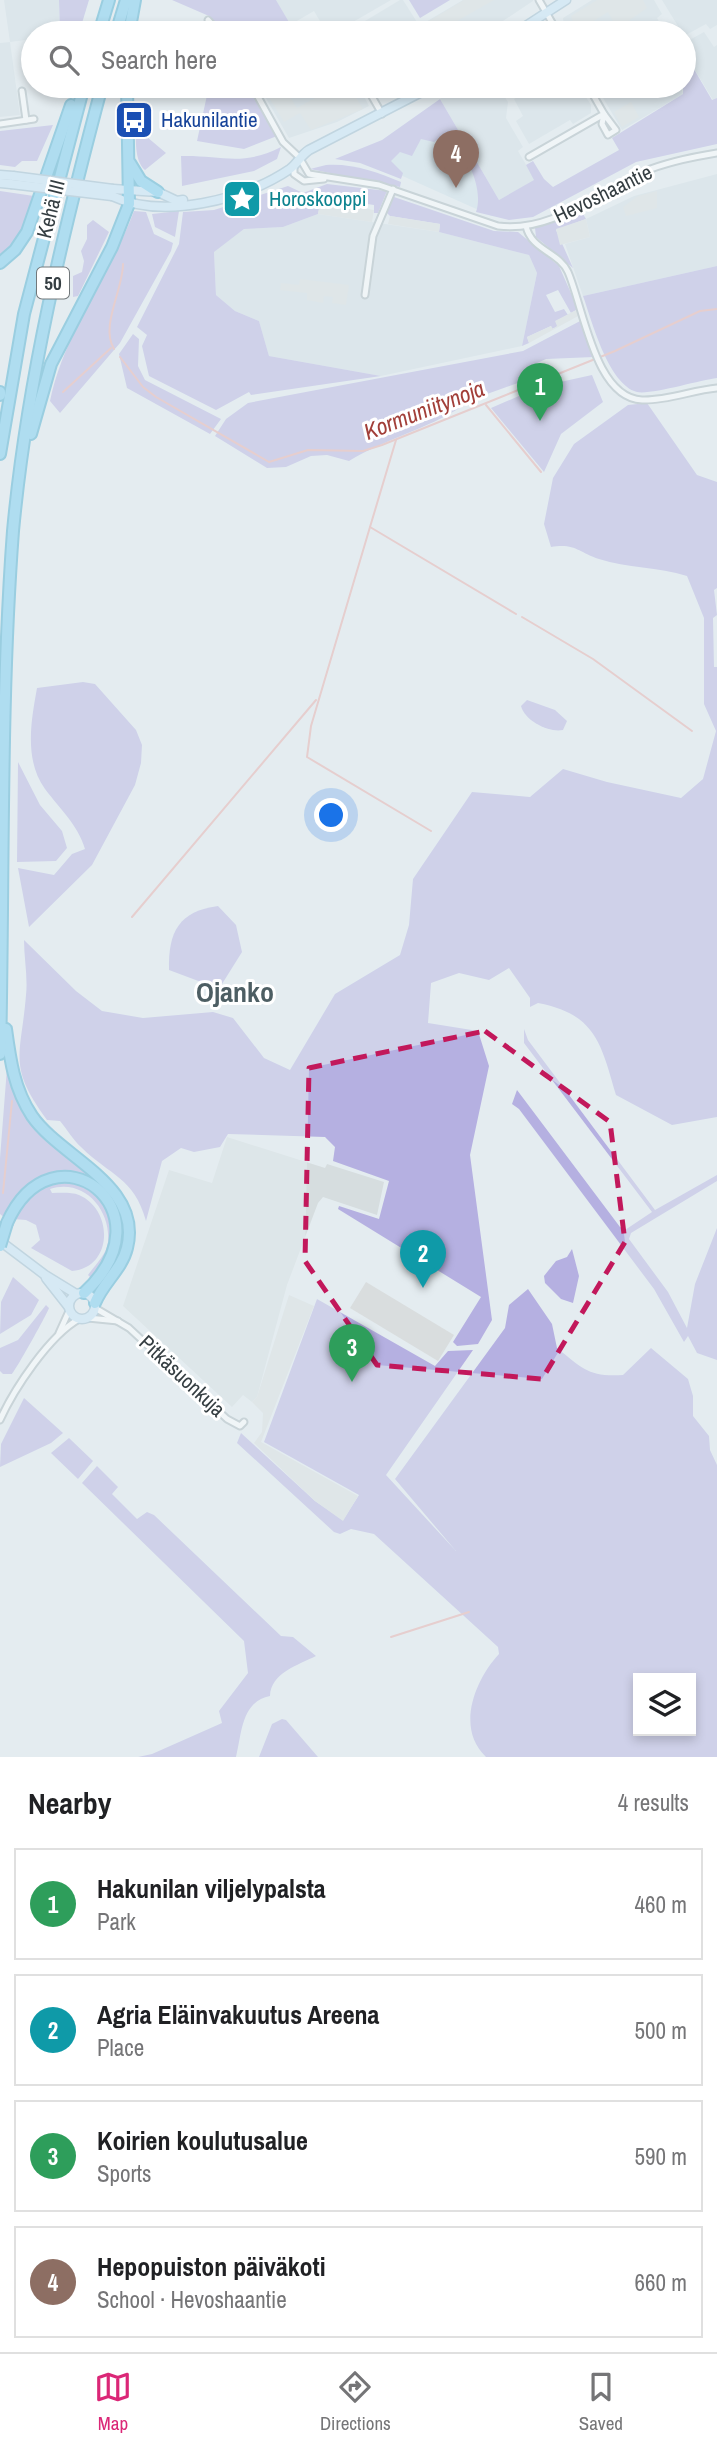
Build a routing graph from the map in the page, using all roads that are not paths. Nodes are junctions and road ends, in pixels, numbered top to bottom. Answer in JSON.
{"nodes":[{"id":1,"x":109,"y":0,"type":"edge"},
{"id":2,"x":126,"y":0,"type":"edge"},
{"id":3,"x":135,"y":0,"type":"edge"},
{"id":4,"x":539,"y":0,"type":"edge"},
{"id":5,"x":566,"y":0,"type":"edge"},
{"id":6,"x":546,"y":12,"type":"junction"},
{"id":7,"x":103,"y":21,"type":"edge"},
{"id":8,"x":120,"y":21,"type":"edge"},
{"id":9,"x":131,"y":21,"type":"edge"},
{"id":10,"x":533,"y":21,"type":"edge"},
{"id":11,"x":551,"y":21,"type":"edge"},
{"id":12,"x":23,"y":98,"type":"edge"},
{"id":13,"x":74,"y":98,"type":"edge"},
{"id":14,"x":81,"y":98,"type":"edge"},
{"id":15,"x":99,"y":98,"type":"edge"},
{"id":16,"x":127,"y":98,"type":"edge"},
{"id":17,"x":259,"y":98,"type":"edge"},
{"id":18,"x":373,"y":98,"type":"edge"},
{"id":19,"x":412,"y":98,"type":"edge"},
{"id":20,"x":595,"y":98,"type":"edge"},
{"id":21,"x":383,"y":114,"type":"junction"},
{"id":22,"x":34,"y":119,"type":"dead end"},
{"id":23,"x":26,"y":120,"type":"junction"},
{"id":24,"x":0,"y":124,"type":"edge"},
{"id":25,"x":128,"y":153,"type":"junction"},
{"id":26,"x":717,"y":153,"type":"edge"},
{"id":27,"x":298,"y":155,"type":"junction"},
{"id":28,"x":529,"y":157,"type":"dead end"},
{"id":29,"x":294,"y":167,"type":"junction"},
{"id":30,"x":0,"y":175,"type":"edge"},
{"id":31,"x":327,"y":178,"type":"junction"},
{"id":32,"x":12,"y":180,"type":"junction"},
{"id":33,"x":0,"y":183,"type":"edge"},
{"id":34,"x":393,"y":189,"type":"junction"},
{"id":35,"x":128,"y":191,"type":"junction"},
{"id":36,"x":112,"y":192,"type":"junction"},
{"id":37,"x":158,"y":192,"type":"junction"},
{"id":38,"x":129,"y":204,"type":"junction"},
{"id":39,"x":526,"y":226,"type":"junction"},
{"id":40,"x":0,"y":263,"type":"edge"},
{"id":41,"x":365,"y":295,"type":"dead end"},
{"id":42,"x":717,"y":388,"type":"edge"},
{"id":43,"x":0,"y":454,"type":"edge"},
{"id":44,"x":18,"y":484,"type":"junction"},
{"id":45,"x":1,"y":998,"type":"edge"},
{"id":46,"x":0,"y":1054,"type":"edge"},
{"id":47,"x":0,"y":1241,"type":"edge"},
{"id":48,"x":0,"y":1246,"type":"edge"},
{"id":49,"x":44,"y":1275,"type":"junction"},
{"id":50,"x":80,"y":1293,"type":"junction"},
{"id":51,"x":95,"y":1305,"type":"junction"},
{"id":52,"x":69,"y":1308,"type":"junction"},
{"id":53,"x":84,"y":1319,"type":"junction"},
{"id":54,"x":118,"y":1321,"type":"junction"},
{"id":55,"x":58,"y":1336,"type":"junction"},
{"id":56,"x":0,"y":1420,"type":"edge"},
{"id":57,"x":244,"y":1422,"type":"dead end"}],
"edges":[{"from":1,"to":7,"type":"highway"},
{"from":2,"to":8,"type":"highway"},
{"from":3,"to":9,"type":"highway"},
{"from":4,"to":6,"type":"street"},
{"from":5,"to":6,"type":"main road"},
{"from":6,"to":10,"type":"main road"},
{"from":6,"to":11,"type":"street"},
{"from":12,"to":23,"type":"street"},
{"from":13,"to":40,"type":"highway"},
{"from":14,"to":43,"type":"highway","name":"Kehä III","number":"50"},
{"from":15,"to":44,"type":"highway","name":"Kehä III","number":"50"},
{"from":16,"to":25,"type":"highway"},
{"from":17,"to":27,"type":"street","name":"Hevoshaantie"},
{"from":18,"to":21,"type":"street"},
{"from":19,"to":21,"type":"main road"},
{"from":20,"to":28,"type":"street"},
{"from":21,"to":27,"type":"main road"},
{"from":22,"to":23,"type":"street"},
{"from":23,"to":24,"type":"street"},
{"from":25,"to":35,"type":"highway"},
{"from":25,"to":37,"type":"highway"},
{"from":26,"to":39,"type":"street","name":"Hevoshaantie"},
{"from":27,"to":29,"type":"main road"},
{"from":27,"to":31,"type":"street","name":"Hevoshaantie"},
{"from":27,"to":37,"type":"main road"},
{"from":29,"to":31,"type":"street","name":"Hevoshaantie"},
{"from":29,"to":38,"type":"main road"},
{"from":30,"to":32,"type":"main road"},
{"from":31,"to":34,"type":"street","name":"Hevoshaantie"},
{"from":32,"to":33,"type":"main road"},
{"from":32,"to":36,"type":"main road","bridge":true},
{"from":34,"to":39,"type":"street","name":"Hevoshaantie"},
{"from":34,"to":41,"type":"street"},
{"from":35,"to":36,"type":"main road"},
{"from":35,"to":37,"type":"main road"},
{"from":35,"to":38,"type":"highway"},
{"from":36,"to":38,"type":"main road"},
{"from":38,"to":44,"type":"highway"},
{"from":39,"to":42,"type":"street"},
{"from":44,"to":45,"type":"highway","name":"Kehä III","number":"50"},
{"from":45,"to":46,"type":"highway","name":"Kehä III","number":"50"},
{"from":45,"to":51,"type":"highway"},
{"from":47,"to":49,"type":"main road"},
{"from":48,"to":50,"type":"highway","bridge":true},
{"from":49,"to":50,"type":"main road"},
{"from":49,"to":52,"type":"main road"},
{"from":50,"to":51,"type":"main road"},
{"from":50,"to":52,"type":"main road"},
{"from":51,"to":53,"type":"main road"},
{"from":51,"to":54,"type":"street","name":"Pitkäsuonkuja"},
{"from":52,"to":53,"type":"main road"},
{"from":52,"to":55,"type":"street"},
{"from":53,"to":54,"type":"street","name":"Pitkäsuonkuja"},
{"from":53,"to":55,"type":"street"},
{"from":54,"to":57,"type":"street","name":"Pitkäsuonkuja"},
{"from":55,"to":56,"type":"street"}]}
